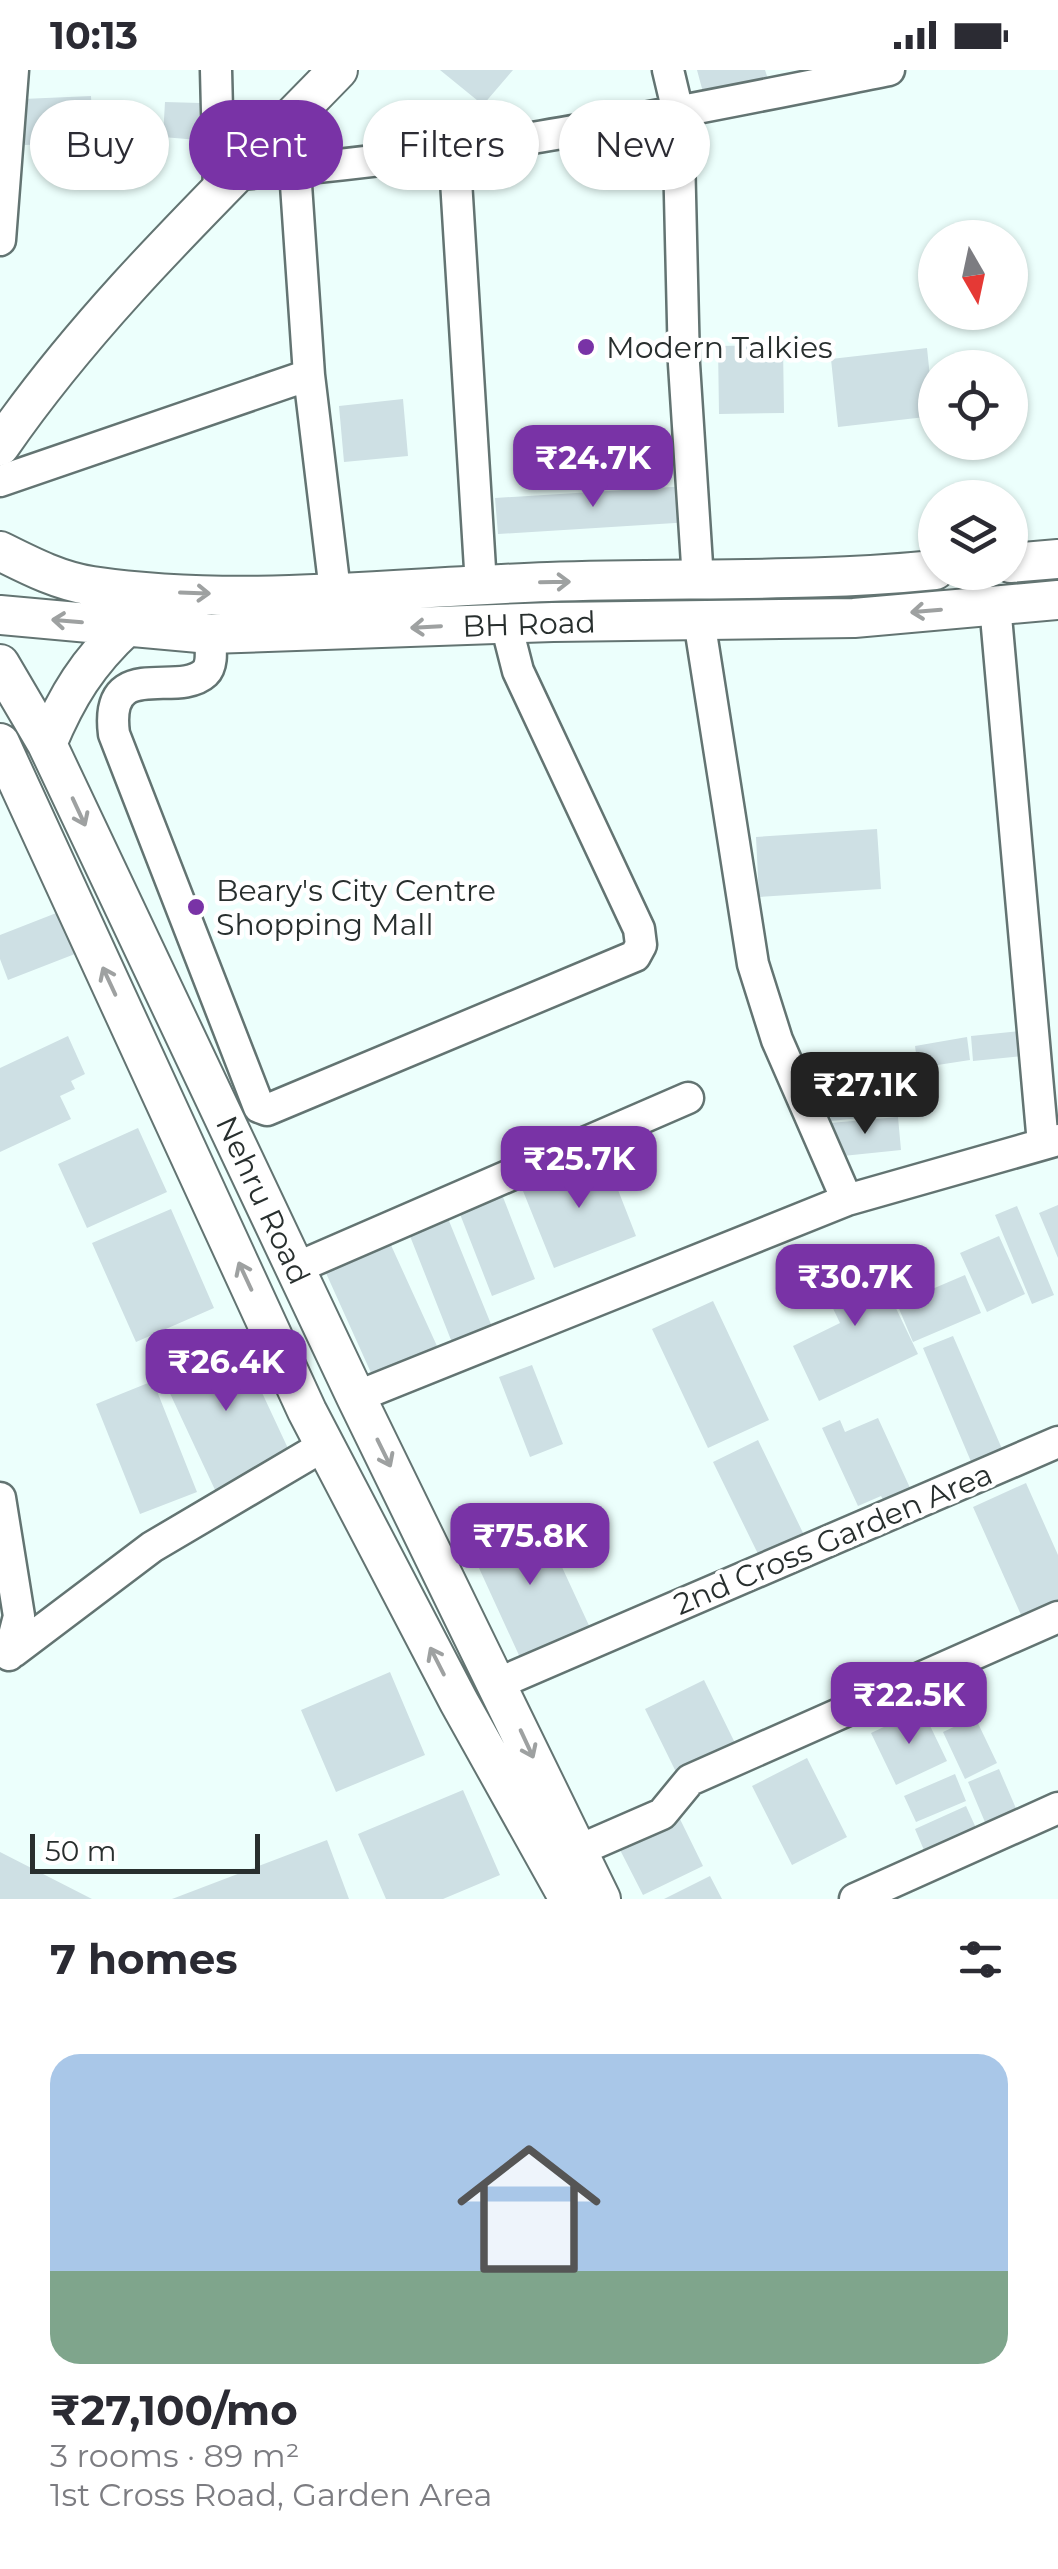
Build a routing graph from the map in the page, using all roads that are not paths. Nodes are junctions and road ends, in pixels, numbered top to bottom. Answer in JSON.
{"nodes":[{"id":1,"x":13,"y":70,"type":"edge"},
{"id":2,"x":216,"y":70,"type":"edge"},
{"id":3,"x":338,"y":70,"type":"edge"},
{"id":4,"x":668,"y":70,"type":"edge"},
{"id":5,"x":889,"y":70,"type":"edge"},
{"id":6,"x":219,"y":100,"type":"edge"},
{"id":7,"x":309,"y":100,"type":"edge"},
{"id":8,"x":675,"y":100,"type":"edge"},
{"id":9,"x":710,"y":106,"type":"edge"},
{"id":10,"x":221,"y":190,"type":"edge"},
{"id":11,"x":296,"y":190,"type":"edge"},
{"id":12,"x":457,"y":190,"type":"edge"},
{"id":13,"x":680,"y":190,"type":"edge"},
{"id":14,"x":0,"y":240,"type":"edge"},
{"id":15,"x":309,"y":376,"type":"junction"},
{"id":16,"x":0,"y":446,"type":"edge"},
{"id":17,"x":0,"y":480,"type":"edge"},
{"id":18,"x":0,"y":551,"type":"edge"},
{"id":19,"x":1058,"y":560,"type":"edge"},
{"id":20,"x":1028,"y":562,"type":"edge"},
{"id":21,"x":918,"y":572,"type":"edge"},
{"id":22,"x":698,"y":580,"type":"junction"},
{"id":23,"x":481,"y":585,"type":"junction"},
{"id":24,"x":335,"y":592,"type":"junction"},
{"id":25,"x":1058,"y":600,"type":"edge"},
{"id":26,"x":996,"y":605,"type":"junction"},
{"id":27,"x":0,"y":615,"type":"edge"},
{"id":28,"x":699,"y":620,"type":"junction"},
{"id":29,"x":506,"y":624,"type":"junction"},
{"id":30,"x":126,"y":626,"type":"junction"},
{"id":31,"x":210,"y":634,"type":"junction"},
{"id":32,"x":0,"y":664,"type":"edge"},
{"id":33,"x":0,"y":743,"type":"edge"},
{"id":34,"x":47,"y":744,"type":"junction"},
{"id":35,"x":688,"y":1098,"type":"dead end"},
{"id":36,"x":1050,"y":1142,"type":"edge"},
{"id":37,"x":847,"y":1200,"type":"junction"},
{"id":38,"x":296,"y":1268,"type":"junction"},
{"id":39,"x":356,"y":1397,"type":"junction"},
{"id":40,"x":1058,"y":1442,"type":"edge"},
{"id":41,"x":325,"y":1445,"type":"junction"},
{"id":42,"x":0,"y":1498,"type":"edge"},
{"id":43,"x":1058,"y":1617,"type":"edge"},
{"id":44,"x":6,"y":1658,"type":"edge"},
{"id":45,"x":499,"y":1683,"type":"junction"},
{"id":46,"x":1058,"y":1808,"type":"edge"},
{"id":47,"x":577,"y":1852,"type":"junction"},
{"id":48,"x":570,"y":1899,"type":"edge"},
{"id":49,"x":601,"y":1899,"type":"edge"},
{"id":50,"x":855,"y":1899,"type":"edge"}],
"edges":[{"from":1,"to":14,"type":"street"},
{"from":2,"to":6,"type":"street"},
{"from":3,"to":7,"type":"main road"},
{"from":4,"to":8,"type":"street"},
{"from":5,"to":9,"type":"street"},
{"from":10,"to":16,"type":"main road"},
{"from":11,"to":15,"type":"street"},
{"from":12,"to":23,"type":"street"},
{"from":13,"to":22,"type":"street"},
{"from":15,"to":17,"type":"street"},
{"from":15,"to":24,"type":"street"},
{"from":18,"to":24,"type":"main road","name":"BH Road","one_way":true},
{"from":19,"to":20,"type":"main road"},
{"from":21,"to":22,"type":"main road","name":"BH Road"},
{"from":23,"to":22,"type":"main road","name":"BH Road","one_way":true},
{"from":23,"to":24,"type":"main road","name":"BH Road"},
{"from":25,"to":26,"type":"main road","name":"BH Road"},
{"from":26,"to":28,"type":"main road","name":"BH Road","one_way":true},
{"from":26,"to":36,"type":"street"},
{"from":30,"to":27,"type":"main road","name":"BH Road","one_way":true},
{"from":28,"to":29,"type":"main road","name":"BH Road"},
{"from":28,"to":37,"type":"street"},
{"from":29,"to":31,"type":"main road","name":"BH Road","one_way":true},
{"from":29,"to":31,"type":"street"},
{"from":30,"to":31,"type":"main road","name":"BH Road"},
{"from":30,"to":34,"type":"main road"},
{"from":32,"to":34,"type":"main road","name":"Nehru Road"},
{"from":41,"to":33,"type":"main road","name":"Nehru Road","one_way":true},
{"from":34,"to":38,"type":"main road","name":"Nehru Road","one_way":true},
{"from":35,"to":38,"type":"street"},
{"from":36,"to":37,"type":"street"},
{"from":37,"to":39,"type":"street"},
{"from":38,"to":39,"type":"main road","name":"Nehru Road"},
{"from":39,"to":45,"type":"main road","name":"Nehru Road","one_way":true},
{"from":40,"to":45,"type":"street","name":"2nd Cross Garden Area"},
{"from":41,"to":44,"type":"street"},
{"from":48,"to":41,"type":"main road","name":"Nehru Road","one_way":true},
{"from":42,"to":44,"type":"street"},
{"from":43,"to":47,"type":"street"},
{"from":45,"to":47,"type":"main road","name":"Nehru Road","one_way":true},
{"from":46,"to":50,"type":"street"},
{"from":47,"to":49,"type":"main road","name":"Nehru Road"}]}
